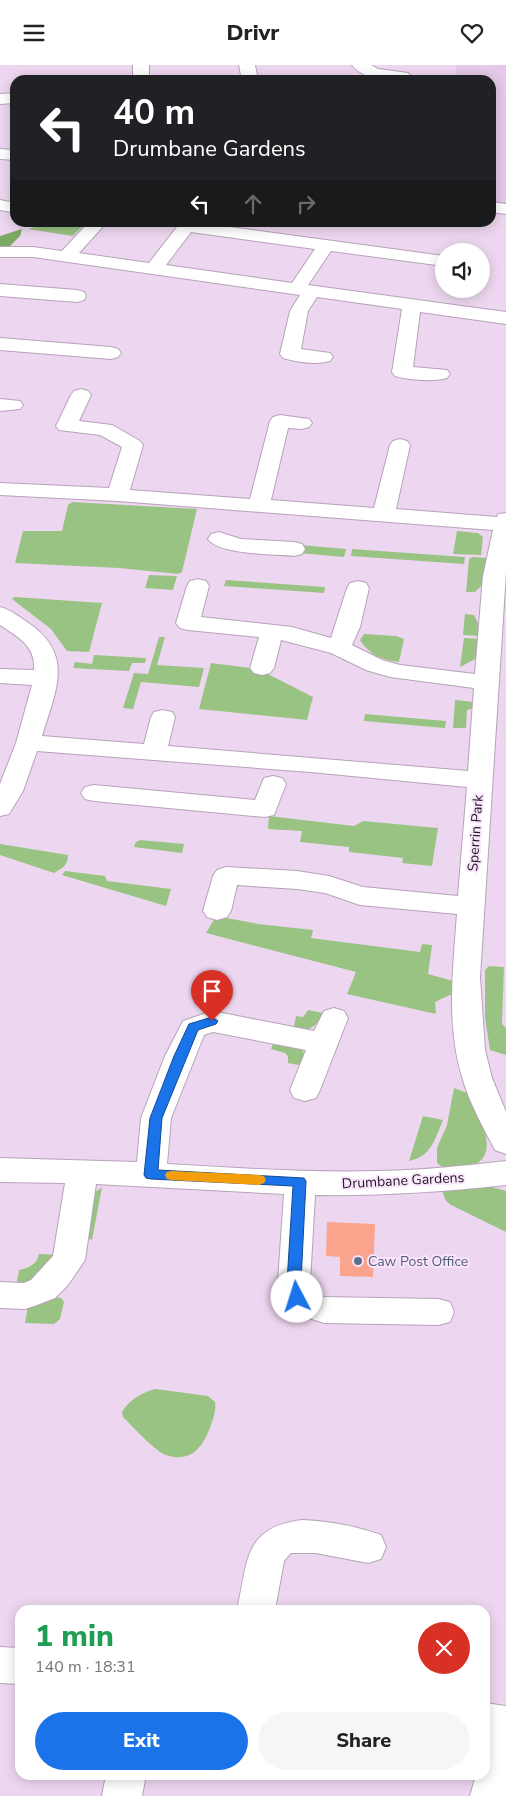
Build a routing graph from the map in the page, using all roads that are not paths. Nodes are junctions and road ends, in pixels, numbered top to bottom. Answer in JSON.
{"nodes":[{"id":1,"x":360,"y":65,"type":"edge"},
{"id":2,"x":393,"y":75,"type":"edge"},
{"id":3,"x":93,"y":227,"type":"edge"},
{"id":4,"x":186,"y":227,"type":"edge"},
{"id":5,"x":208,"y":227,"type":"edge"},
{"id":6,"x":326,"y":245,"type":"junction"},
{"id":7,"x":0,"y":252,"type":"edge"},
{"id":8,"x":67,"y":256,"type":"junction"},
{"id":9,"x":435,"y":260,"type":"edge"},
{"id":10,"x":154,"y":269,"type":"junction"},
{"id":11,"x":304,"y":289,"type":"junction"},
{"id":12,"x":0,"y":290,"type":"edge"},
{"id":13,"x":77,"y":296,"type":"dead end"},
{"id":14,"x":412,"y":305,"type":"junction"},
{"id":15,"x":506,"y":319,"type":"edge"},
{"id":16,"x":0,"y":344,"type":"edge"},
{"id":17,"x":110,"y":353,"type":"dead end"},
{"id":18,"x":323,"y":357,"type":"dead end"},
{"id":19,"x":440,"y":374,"type":"dead end"},
{"id":20,"x":81,"y":395,"type":"dead end"},
{"id":21,"x":302,"y":423,"type":"dead end"},
{"id":22,"x":400,"y":445,"type":"dead end"},
{"id":23,"x":0,"y":489,"type":"edge"},
{"id":24,"x":118,"y":495,"type":"junction"},
{"id":25,"x":259,"y":506,"type":"junction"},
{"id":26,"x":384,"y":513,"type":"junction"},
{"id":27,"x":505,"y":521,"type":"edge"},
{"id":28,"x":219,"y":539,"type":"dead end"},
{"id":29,"x":294,"y":549,"type":"dead end"},
{"id":30,"x":198,"y":586,"type":"dead end"},
{"id":31,"x":358,"y":588,"type":"dead end"},
{"id":32,"x":0,"y":614,"type":"edge"},
{"id":33,"x":272,"y":631,"type":"junction"},
{"id":34,"x":339,"y":648,"type":"junction"},
{"id":35,"x":262,"y":668,"type":"dead end"},
{"id":36,"x":0,"y":676,"type":"edge"},
{"id":37,"x":45,"y":678,"type":"junction"},
{"id":38,"x":486,"y":682,"type":"junction"},
{"id":39,"x":162,"y":717,"type":"dead end"},
{"id":40,"x":28,"y":743,"type":"junction"},
{"id":41,"x":154,"y":752,"type":"junction"},
{"id":42,"x":9,"y":767,"type":"edge"},
{"id":43,"x":480,"y":780,"type":"junction"},
{"id":44,"x":272,"y":783,"type":"dead end"},
{"id":45,"x":94,"y":793,"type":"dead end"},
{"id":46,"x":0,"y":808,"type":"edge"},
{"id":47,"x":470,"y":906,"type":"junction"},
{"id":48,"x":217,"y":911,"type":"dead end"},
{"id":49,"x":305,"y":1090,"type":"dead end"},
{"id":50,"x":506,"y":1141,"type":"edge"},
{"id":51,"x":0,"y":1170,"type":"edge"},
{"id":52,"x":82,"y":1171,"type":"junction"},
{"id":53,"x":506,"y":1173,"type":"edge"},
{"id":54,"x":151,"y":1175,"type":"junction"},
{"id":55,"x":300,"y":1181,"type":"junction"},
{"id":56,"x":0,"y":1295,"type":"edge"},
{"id":57,"x":438,"y":1312,"type":"dead end"},
{"id":58,"x":368,"y":1547,"type":"dead end"},
{"id":59,"x":257,"y":1605,"type":"edge"},
{"id":60,"x":0,"y":1665,"type":"edge"},
{"id":61,"x":15,"y":1666,"type":"edge"},
{"id":62,"x":490,"y":1723,"type":"edge"},
{"id":63,"x":506,"y":1725,"type":"edge"},
{"id":64,"x":506,"y":1735,"type":"edge"},
{"id":65,"x":125,"y":1780,"type":"edge"},
{"id":66,"x":122,"y":1796,"type":"edge"},
{"id":67,"x":490,"y":1796,"type":"edge"}],
"edges":[{"from":1,"to":2,"type":"street"},
{"from":3,"to":8,"type":"street"},
{"from":4,"to":10,"type":"street"},
{"from":5,"to":6,"type":"street"},
{"from":6,"to":9,"type":"street"},
{"from":6,"to":11,"type":"street"},
{"from":7,"to":8,"type":"street"},
{"from":8,"to":10,"type":"street"},
{"from":10,"to":11,"type":"street"},
{"from":11,"to":14,"type":"street"},
{"from":11,"to":18,"type":"street"},
{"from":12,"to":13,"type":"street"},
{"from":14,"to":15,"type":"street"},
{"from":14,"to":19,"type":"street"},
{"from":16,"to":17,"type":"street"},
{"from":20,"to":24,"type":"street"},
{"from":21,"to":25,"type":"street"},
{"from":22,"to":26,"type":"street"},
{"from":23,"to":24,"type":"street"},
{"from":24,"to":25,"type":"street"},
{"from":25,"to":26,"type":"street"},
{"from":26,"to":27,"type":"street"},
{"from":27,"to":38,"type":"street","name":"Sperrin Park"},
{"from":28,"to":29,"type":"street"},
{"from":30,"to":33,"type":"street"},
{"from":31,"to":34,"type":"street"},
{"from":32,"to":37,"type":"street"},
{"from":33,"to":34,"type":"street"},
{"from":33,"to":35,"type":"street"},
{"from":34,"to":38,"type":"street"},
{"from":36,"to":37,"type":"street"},
{"from":37,"to":40,"type":"street"},
{"from":38,"to":43,"type":"street","name":"Sperrin Park"},
{"from":39,"to":41,"type":"street"},
{"from":40,"to":41,"type":"street"},
{"from":40,"to":42,"type":"street"},
{"from":41,"to":43,"type":"street"},
{"from":42,"to":46,"type":"street"},
{"from":43,"to":47,"type":"street","name":"Sperrin Park"},
{"from":44,"to":45,"type":"street"},
{"from":47,"to":48,"type":"street"},
{"from":47,"to":50,"type":"street","name":"Sperrin Park"},
{"from":49,"to":54,"type":"street"},
{"from":51,"to":52,"type":"street","name":"Drumbane Gardens"},
{"from":52,"to":54,"type":"street","name":"Drumbane Gardens"},
{"from":52,"to":56,"type":"street"},
{"from":53,"to":55,"type":"street","name":"Drumbane Gardens"},
{"from":54,"to":55,"type":"street","name":"Drumbane Gardens"},
{"from":55,"to":57,"type":"street"},
{"from":58,"to":59,"type":"street"},
{"from":60,"to":61,"type":"street"},
{"from":62,"to":63,"type":"street"},
{"from":64,"to":67,"type":"street"},
{"from":65,"to":66,"type":"street"}]}
